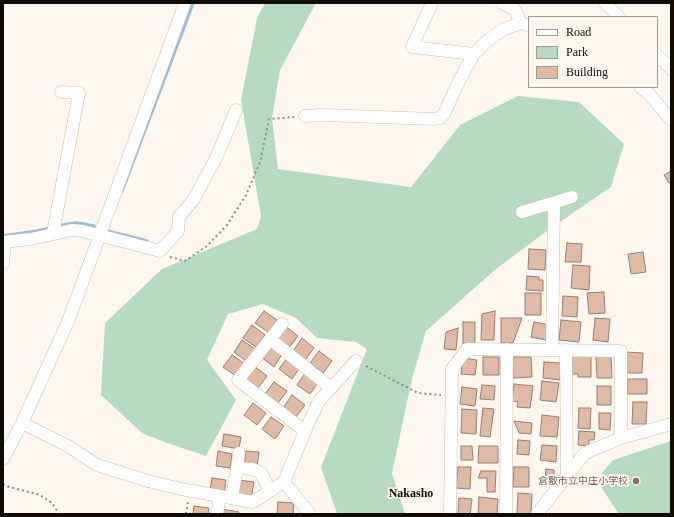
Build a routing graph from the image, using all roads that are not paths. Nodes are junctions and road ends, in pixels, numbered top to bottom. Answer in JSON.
{"nodes":[{"id":1,"x":185,"y":3,"type":"edge"},
{"id":2,"x":432,"y":3,"type":"edge"},
{"id":3,"x":502,"y":3,"type":"edge"},
{"id":4,"x":605,"y":3,"type":"edge"},
{"id":5,"x":618,"y":16,"type":"edge"},
{"id":6,"x":525,"y":24,"type":"edge"},
{"id":7,"x":474,"y":54,"type":"junction"},
{"id":8,"x":658,"y":57,"type":"edge"},
{"id":9,"x":671,"y":68,"type":"edge"},
{"id":10,"x":641,"y":88,"type":"edge"},
{"id":11,"x":62,"y":92,"type":"dead end"},
{"id":12,"x":236,"y":110,"type":"dead end"},
{"id":13,"x":305,"y":116,"type":"road end"},
{"id":14,"x":671,"y":120,"type":"edge"},
{"id":15,"x":572,"y":197,"type":"dead end"},
{"id":16,"x":554,"y":203,"type":"junction"},
{"id":17,"x":522,"y":212,"type":"dead end"},
{"id":18,"x":54,"y":228,"type":"junction"},
{"id":19,"x":99,"y":236,"type":"junction"},
{"id":20,"x":4,"y":242,"type":"edge"},
{"id":21,"x":3,"y":263,"type":"edge"},
{"id":22,"x":282,"y":324,"type":"dead end"},
{"id":23,"x":270,"y":339,"type":"junction"},
{"id":24,"x":507,"y":349,"type":"junction"},
{"id":25,"x":552,"y":350,"type":"junction"},
{"id":26,"x":566,"y":350,"type":"junction"},
{"id":27,"x":356,"y":361,"type":"road end"},
{"id":28,"x":330,"y":387,"type":"junction"},
{"id":29,"x":22,"y":422,"type":"junction"},
{"id":30,"x":671,"y":424,"type":"edge"},
{"id":31,"x":305,"y":430,"type":"junction"},
{"id":32,"x":621,"y":438,"type":"junction"},
{"id":33,"x":239,"y":453,"type":"dead end"},
{"id":34,"x":3,"y":458,"type":"edge"},
{"id":35,"x":237,"y":468,"type":"junction"},
{"id":36,"x":567,"y":476,"type":"junction"},
{"id":37,"x":284,"y":482,"type":"junction"},
{"id":38,"x":270,"y":491,"type":"junction"},
{"id":39,"x":226,"y":497,"type":"junction"},
{"id":40,"x":252,"y":508,"type":"edge"},
{"id":41,"x":217,"y":514,"type":"edge"},
{"id":42,"x":310,"y":514,"type":"edge"},
{"id":43,"x":450,"y":514,"type":"edge"},
{"id":44,"x":506,"y":514,"type":"edge"},
{"id":45,"x":537,"y":514,"type":"edge"}],
"edges":[{"from":1,"to":19,"type":"street"},
{"from":2,"to":7,"type":"street"},
{"from":3,"to":6,"type":"street"},
{"from":4,"to":5,"type":"street"},
{"from":6,"to":7,"type":"street"},
{"from":7,"to":13,"type":"street"},
{"from":8,"to":9,"type":"street"},
{"from":10,"to":14,"type":"street"},
{"from":11,"to":18,"type":"street"},
{"from":12,"to":19,"type":"street"},
{"from":15,"to":16,"type":"street"},
{"from":16,"to":17,"type":"street"},
{"from":16,"to":25,"type":"street"},
{"from":18,"to":19,"type":"street"},
{"from":18,"to":20,"type":"street"},
{"from":19,"to":29,"type":"street"},
{"from":20,"to":21,"type":"street"},
{"from":22,"to":23,"type":"street"},
{"from":23,"to":28,"type":"street"},
{"from":23,"to":31,"type":"street"},
{"from":24,"to":25,"type":"street"},
{"from":24,"to":43,"type":"street"},
{"from":24,"to":44,"type":"street"},
{"from":25,"to":26,"type":"street"},
{"from":26,"to":32,"type":"street"},
{"from":26,"to":36,"type":"street"},
{"from":27,"to":28,"type":"street"},
{"from":28,"to":31,"type":"street"},
{"from":29,"to":34,"type":"street"},
{"from":29,"to":39,"type":"street"},
{"from":30,"to":32,"type":"street"},
{"from":31,"to":37,"type":"street"},
{"from":32,"to":36,"type":"street"},
{"from":33,"to":35,"type":"street"},
{"from":35,"to":38,"type":"street"},
{"from":35,"to":39,"type":"street"},
{"from":36,"to":45,"type":"street"},
{"from":37,"to":38,"type":"street"},
{"from":37,"to":42,"type":"street"},
{"from":38,"to":40,"type":"street"},
{"from":39,"to":40,"type":"street"},
{"from":39,"to":41,"type":"street"}]}
